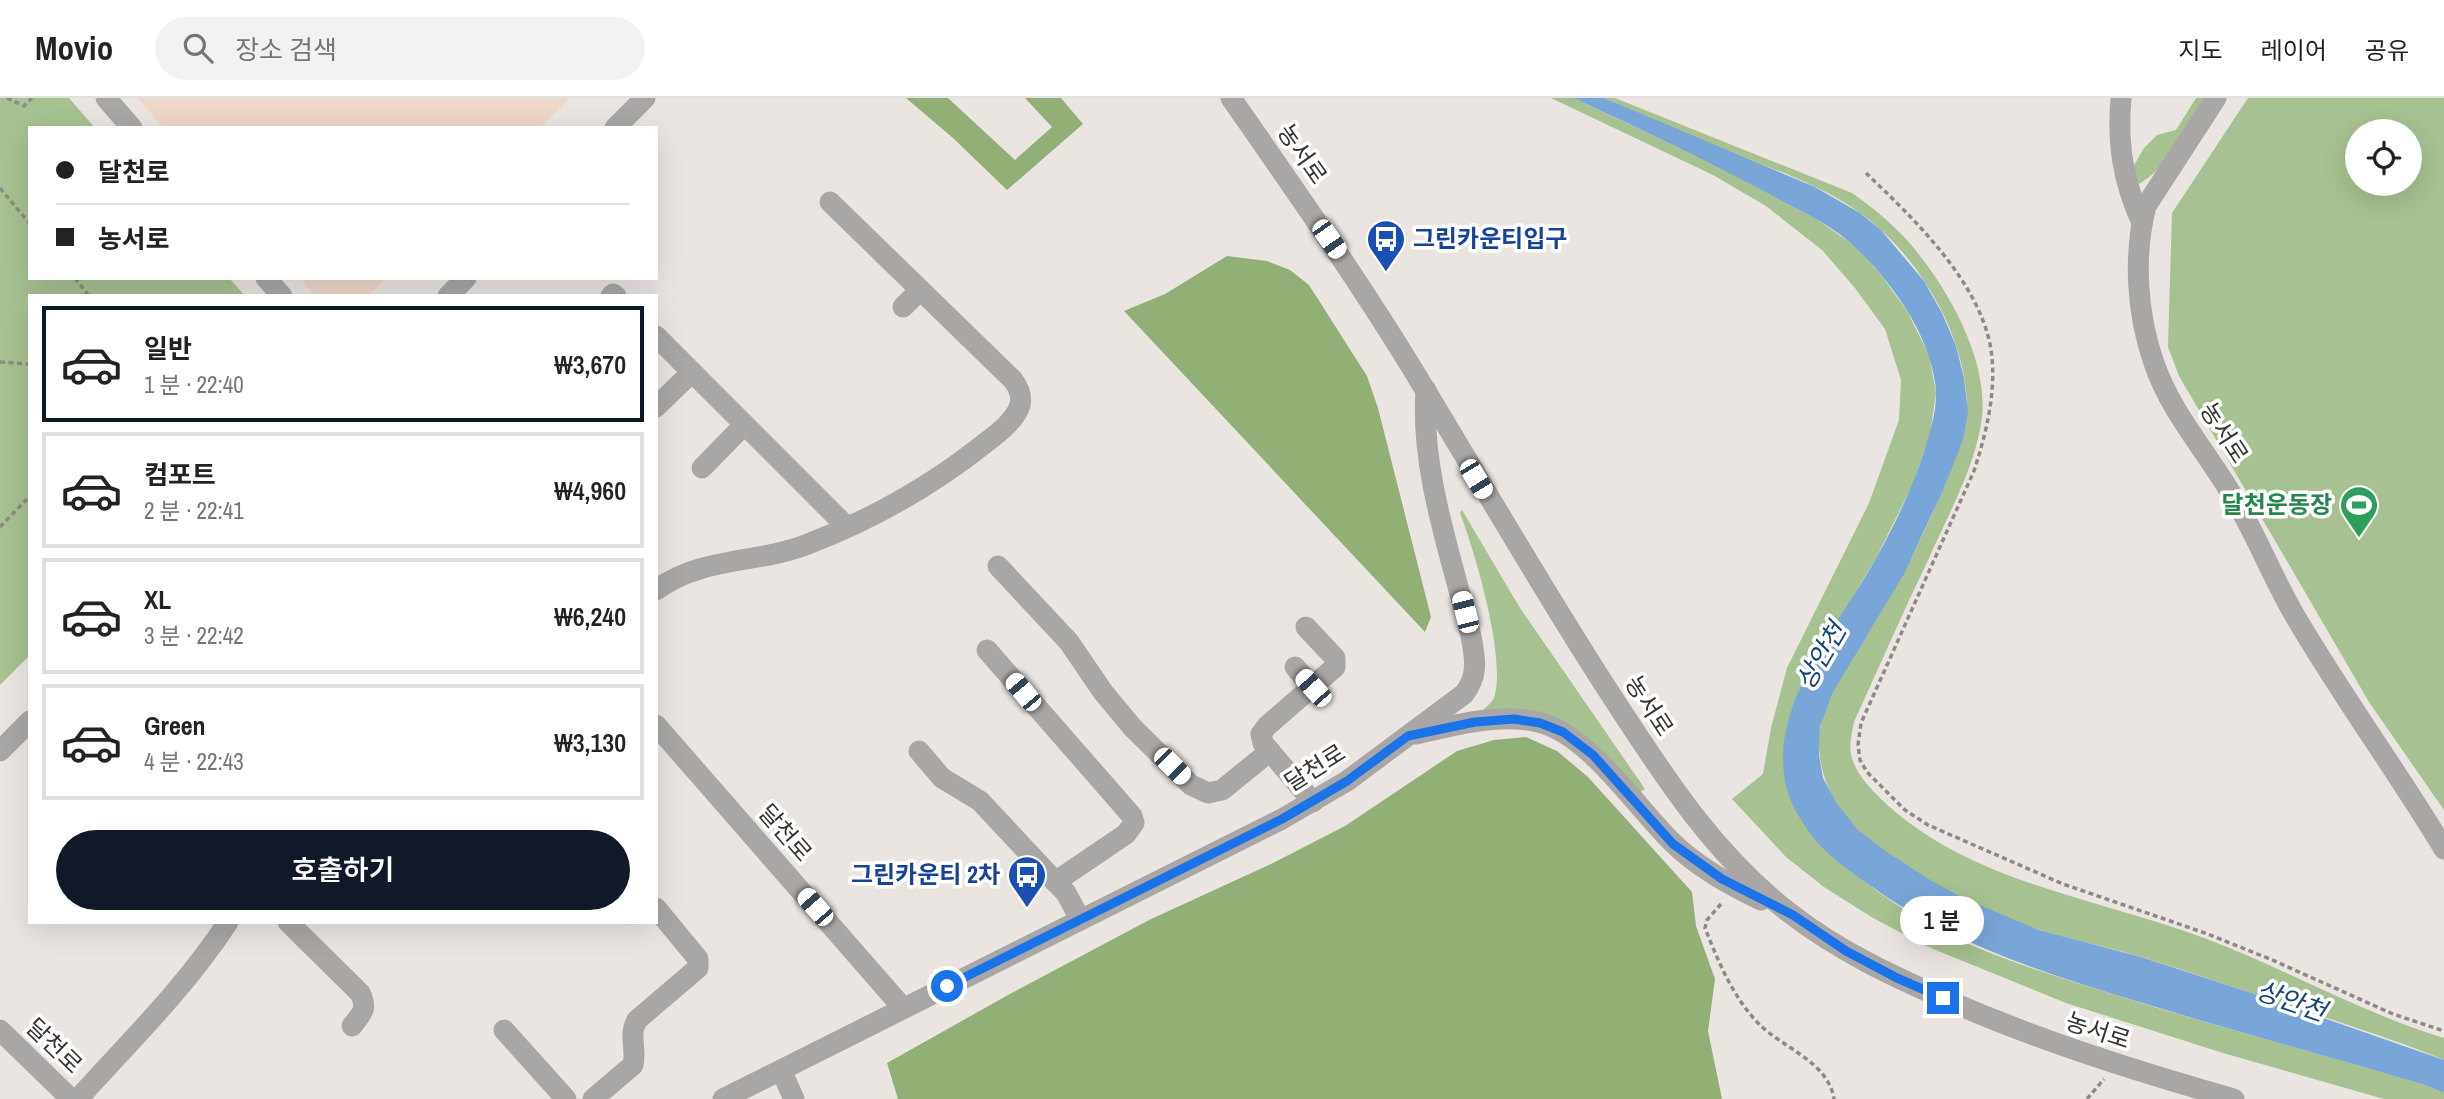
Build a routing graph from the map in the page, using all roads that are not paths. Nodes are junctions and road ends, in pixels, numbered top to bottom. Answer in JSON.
{"nodes":[{"id":1,"x":106,"y":98,"type":"edge"},
{"id":2,"x":645,"y":98,"type":"edge"},
{"id":3,"x":1231,"y":98,"type":"edge"},
{"id":4,"x":2121,"y":98,"type":"edge"},
{"id":5,"x":2216,"y":98,"type":"edge"},
{"id":6,"x":130,"y":126,"type":"edge"},
{"id":7,"x":617,"y":126,"type":"edge"},
{"id":8,"x":830,"y":202,"type":"dead end"},
{"id":9,"x":2142,"y":223,"type":"junction"},
{"id":10,"x":268,"y":280,"type":"edge"},
{"id":11,"x":464,"y":280,"type":"edge"},
{"id":12,"x":920,"y":290,"type":"junction"},
{"id":13,"x":280,"y":294,"type":"edge"},
{"id":14,"x":450,"y":294,"type":"edge"},
{"id":15,"x":903,"y":307,"type":"dead end"},
{"id":16,"x":658,"y":338,"type":"edge"},
{"id":17,"x":692,"y":372,"type":"junction"},
{"id":18,"x":1426,"y":390,"type":"junction"},
{"id":19,"x":658,"y":406,"type":"edge"},
{"id":20,"x":744,"y":425,"type":"junction"},
{"id":21,"x":702,"y":468,"type":"dead end"},
{"id":22,"x":847,"y":527,"type":"junction"},
{"id":23,"x":998,"y":566,"type":"dead end"},
{"id":24,"x":658,"y":589,"type":"edge"},
{"id":25,"x":1306,"y":627,"type":"dead end"},
{"id":26,"x":987,"y":650,"type":"dead end"},
{"id":27,"x":1294,"y":667,"type":"dead end"},
{"id":28,"x":1313,"y":688,"type":"junction"},
{"id":29,"x":28,"y":723,"type":"edge"},
{"id":30,"x":658,"y":727,"type":"edge"},
{"id":31,"x":1408,"y":736,"type":"junction"},
{"id":32,"x":0,"y":751,"type":"edge"},
{"id":33,"x":919,"y":751,"type":"dead end"},
{"id":34,"x":1270,"y":751,"type":"junction"},
{"id":35,"x":1313,"y":802,"type":"junction"},
{"id":36,"x":2444,"y":849,"type":"edge"},
{"id":37,"x":1055,"y":882,"type":"junction"},
{"id":38,"x":658,"y":910,"type":"edge"},
{"id":39,"x":1793,"y":915,"type":"junction"},
{"id":40,"x":1080,"y":919,"type":"junction"},
{"id":41,"x":227,"y":924,"type":"edge"},
{"id":42,"x":290,"y":924,"type":"edge"},
{"id":43,"x":903,"y":1008,"type":"junction"},
{"id":44,"x":352,"y":1026,"type":"dead end"},
{"id":45,"x":0,"y":1030,"type":"edge"},
{"id":46,"x":504,"y":1030,"type":"dead end"},
{"id":47,"x":781,"y":1069,"type":"junction"},
{"id":48,"x":71,"y":1099,"type":"edge"},
{"id":49,"x":78,"y":1099,"type":"edge"},
{"id":50,"x":566,"y":1099,"type":"edge"},
{"id":51,"x":593,"y":1099,"type":"edge"},
{"id":52,"x":723,"y":1099,"type":"edge"},
{"id":53,"x":794,"y":1099,"type":"edge"},
{"id":54,"x":2234,"y":1099,"type":"edge"}],
"edges":[{"from":1,"to":6,"type":"street"},
{"from":2,"to":7,"type":"street"},
{"from":3,"to":18,"type":"street","name":"농서로"},
{"from":4,"to":9,"type":"street"},
{"from":5,"to":9,"type":"street","name":"농서로"},
{"from":8,"to":12,"type":"street"},
{"from":9,"to":36,"type":"street","name":"농서로"},
{"from":10,"to":13,"type":"street"},
{"from":11,"to":14,"type":"street"},
{"from":12,"to":15,"type":"street"},
{"from":12,"to":22,"type":"street"},
{"from":16,"to":17,"type":"street"},
{"from":17,"to":19,"type":"street"},
{"from":17,"to":20,"type":"street"},
{"from":18,"to":31,"type":"street","name":"달천로"},
{"from":18,"to":39,"type":"street","name":"농서로"},
{"from":20,"to":21,"type":"street"},
{"from":20,"to":22,"type":"street"},
{"from":22,"to":24,"type":"street"},
{"from":23,"to":34,"type":"street"},
{"from":25,"to":28,"type":"street"},
{"from":26,"to":37,"type":"street"},
{"from":27,"to":28,"type":"street"},
{"from":28,"to":34,"type":"street"},
{"from":29,"to":32,"type":"street"},
{"from":30,"to":43,"type":"street","name":"달천로"},
{"from":31,"to":35,"type":"street","name":"달천로"},
{"from":31,"to":39,"type":"street"},
{"from":33,"to":37,"type":"street"},
{"from":34,"to":35,"type":"street"},
{"from":35,"to":40,"type":"street","name":"달천로"},
{"from":37,"to":40,"type":"street"},
{"from":38,"to":51,"type":"street"},
{"from":39,"to":54,"type":"street","name":"농서로"},
{"from":40,"to":43,"type":"street","name":"달천로"},
{"from":41,"to":49,"type":"street"},
{"from":42,"to":44,"type":"street"},
{"from":43,"to":47,"type":"street","name":"달천로"},
{"from":45,"to":48,"type":"street","name":"달천로"},
{"from":46,"to":50,"type":"street"},
{"from":47,"to":52,"type":"street","name":"달천로"},
{"from":47,"to":53,"type":"street"}]}
